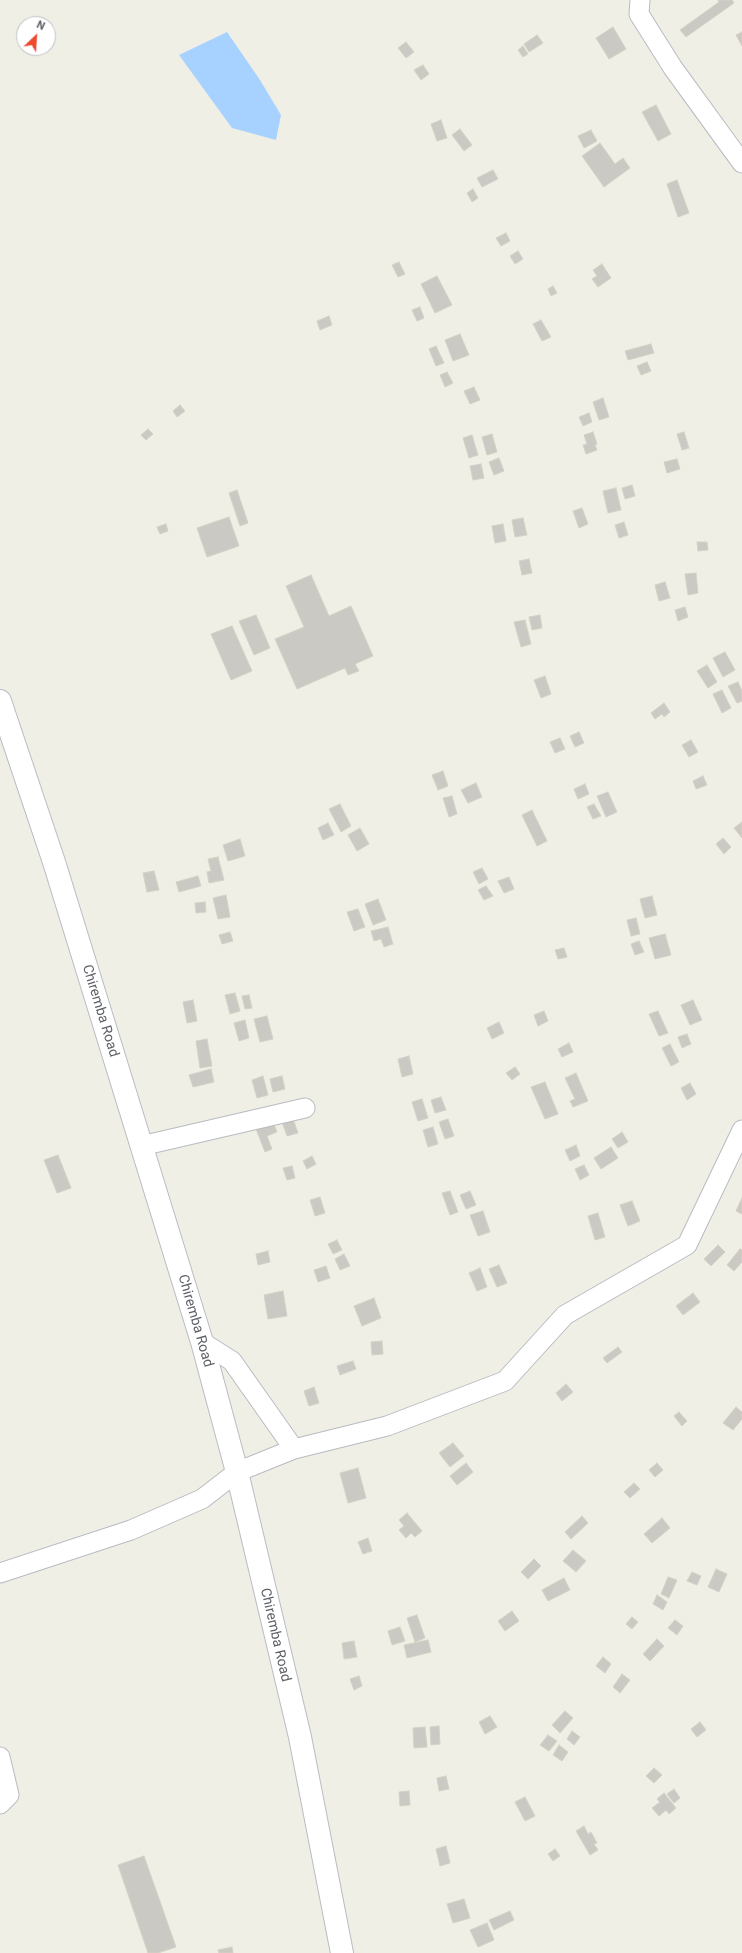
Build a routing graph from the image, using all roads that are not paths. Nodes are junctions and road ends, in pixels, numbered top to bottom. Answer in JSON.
{"nodes":[{"id":1,"x":640,"y":0,"type":"edge"},
{"id":2,"x":742,"y":163,"type":"edge"},
{"id":3,"x":0,"y":702,"type":"edge"},
{"id":4,"x":305,"y":1108,"type":"dead end"},
{"id":5,"x":742,"y":1130,"type":"edge"},
{"id":6,"x":140,"y":1146,"type":"junction"},
{"id":7,"x":202,"y":1342,"type":"junction"},
{"id":8,"x":294,"y":1449,"type":"junction"},
{"id":9,"x":237,"y":1472,"type":"junction"},
{"id":10,"x":0,"y":1573,"type":"edge"},
{"id":11,"x":0,"y":1757,"type":"edge"},
{"id":12,"x":0,"y":1804,"type":"edge"},
{"id":13,"x":342,"y":1953,"type":"edge"}],
"edges":[{"from":1,"to":2,"type":"street"},
{"from":3,"to":6,"type":"main road","name":"Chiremba Road"},
{"from":4,"to":6,"type":"street"},
{"from":5,"to":8,"type":"street"},
{"from":6,"to":7,"type":"main road","name":"Chiremba Road"},
{"from":7,"to":8,"type":"street"},
{"from":7,"to":9,"type":"main road","name":"Chiremba Road"},
{"from":8,"to":9,"type":"street"},
{"from":9,"to":10,"type":"street"},
{"from":9,"to":13,"type":"main road","name":"Chiremba Road"},
{"from":11,"to":12,"type":"street"}]}
